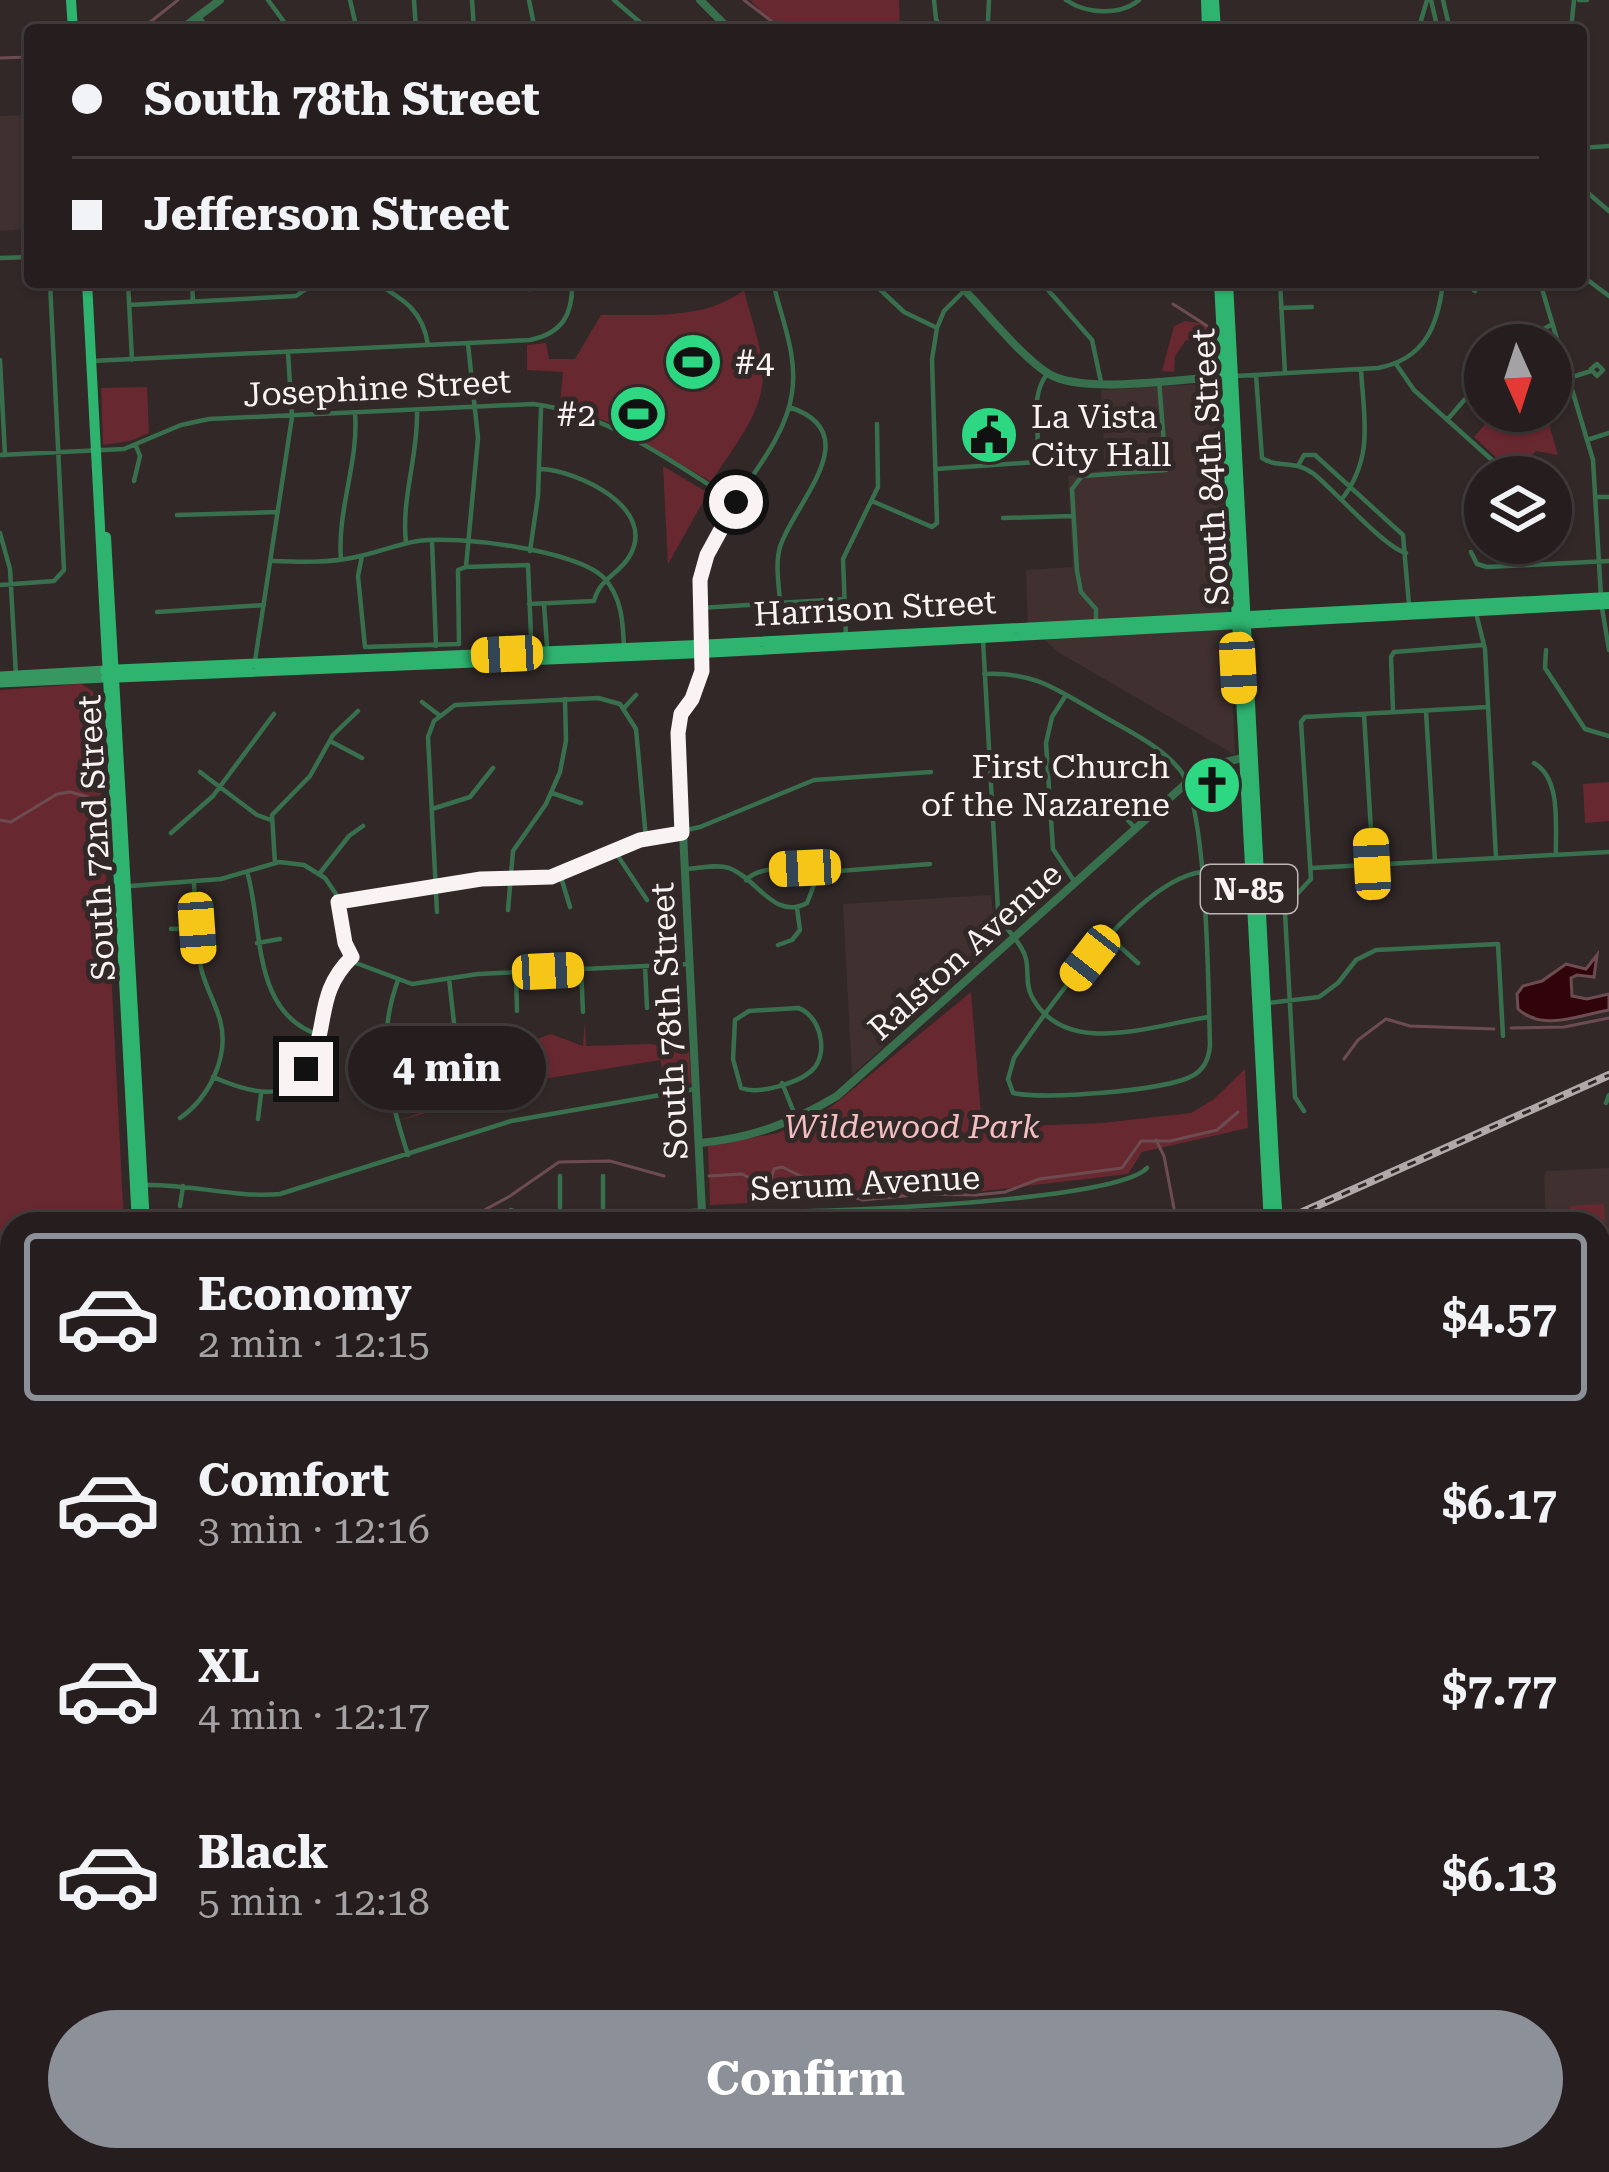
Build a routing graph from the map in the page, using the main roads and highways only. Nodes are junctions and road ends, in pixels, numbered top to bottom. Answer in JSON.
{"nodes":[{"id":1,"x":87,"y":288,"type":"edge"},
{"id":2,"x":1224,"y":288,"type":"edge"},
{"id":3,"x":1604,"y":601,"type":"edge"},
{"id":4,"x":1240,"y":619,"type":"junction"},
{"id":5,"x":625,"y":652,"type":"junction"},
{"id":6,"x":255,"y":668,"type":"junction"},
{"id":7,"x":110,"y":674,"type":"junction"},
{"id":8,"x":0,"y":680,"type":"edge"},
{"id":9,"x":1242,"y":758,"type":"junction"},
{"id":10,"x":1254,"y":809,"type":"junction"},
{"id":11,"x":1260,"y":1004,"type":"junction"},
{"id":12,"x":140,"y":1212,"type":"edge"},
{"id":13,"x":1273,"y":1212,"type":"edge"}],
"edges":[{"from":1,"to":7,"type":"main road","name":"South 72nd Street"},
{"from":2,"to":4,"type":"main road","name":"South 84th Street","number":"N-85"},
{"from":3,"to":4,"type":"main road","name":"Harrison Street"},
{"from":4,"to":5,"type":"main road","name":"Harrison Street"},
{"from":4,"to":9,"type":"main road","name":"South 84th Street","number":"N-85"},
{"from":4,"to":10,"type":"main road","name":"South 84th Street","number":"N-85"},
{"from":5,"to":6,"type":"main road","name":"Harrison Street"},
{"from":5,"to":6,"type":"main road","name":"Harrison Street"},
{"from":6,"to":7,"type":"main road","name":"Harrison Street"},
{"from":7,"to":8,"type":"main road","name":"Harrison Street"},
{"from":7,"to":12,"type":"main road","name":"South 72nd Street"},
{"from":9,"to":10,"type":"main road"},
{"from":9,"to":11,"type":"main road","name":"South 84th Street","number":"N-85"},
{"from":10,"to":11,"type":"main road","name":"South 84th Street","number":"N-85"},
{"from":11,"to":13,"type":"main road","name":"South 84th Street","number":"N-85","bridge":true}]}
